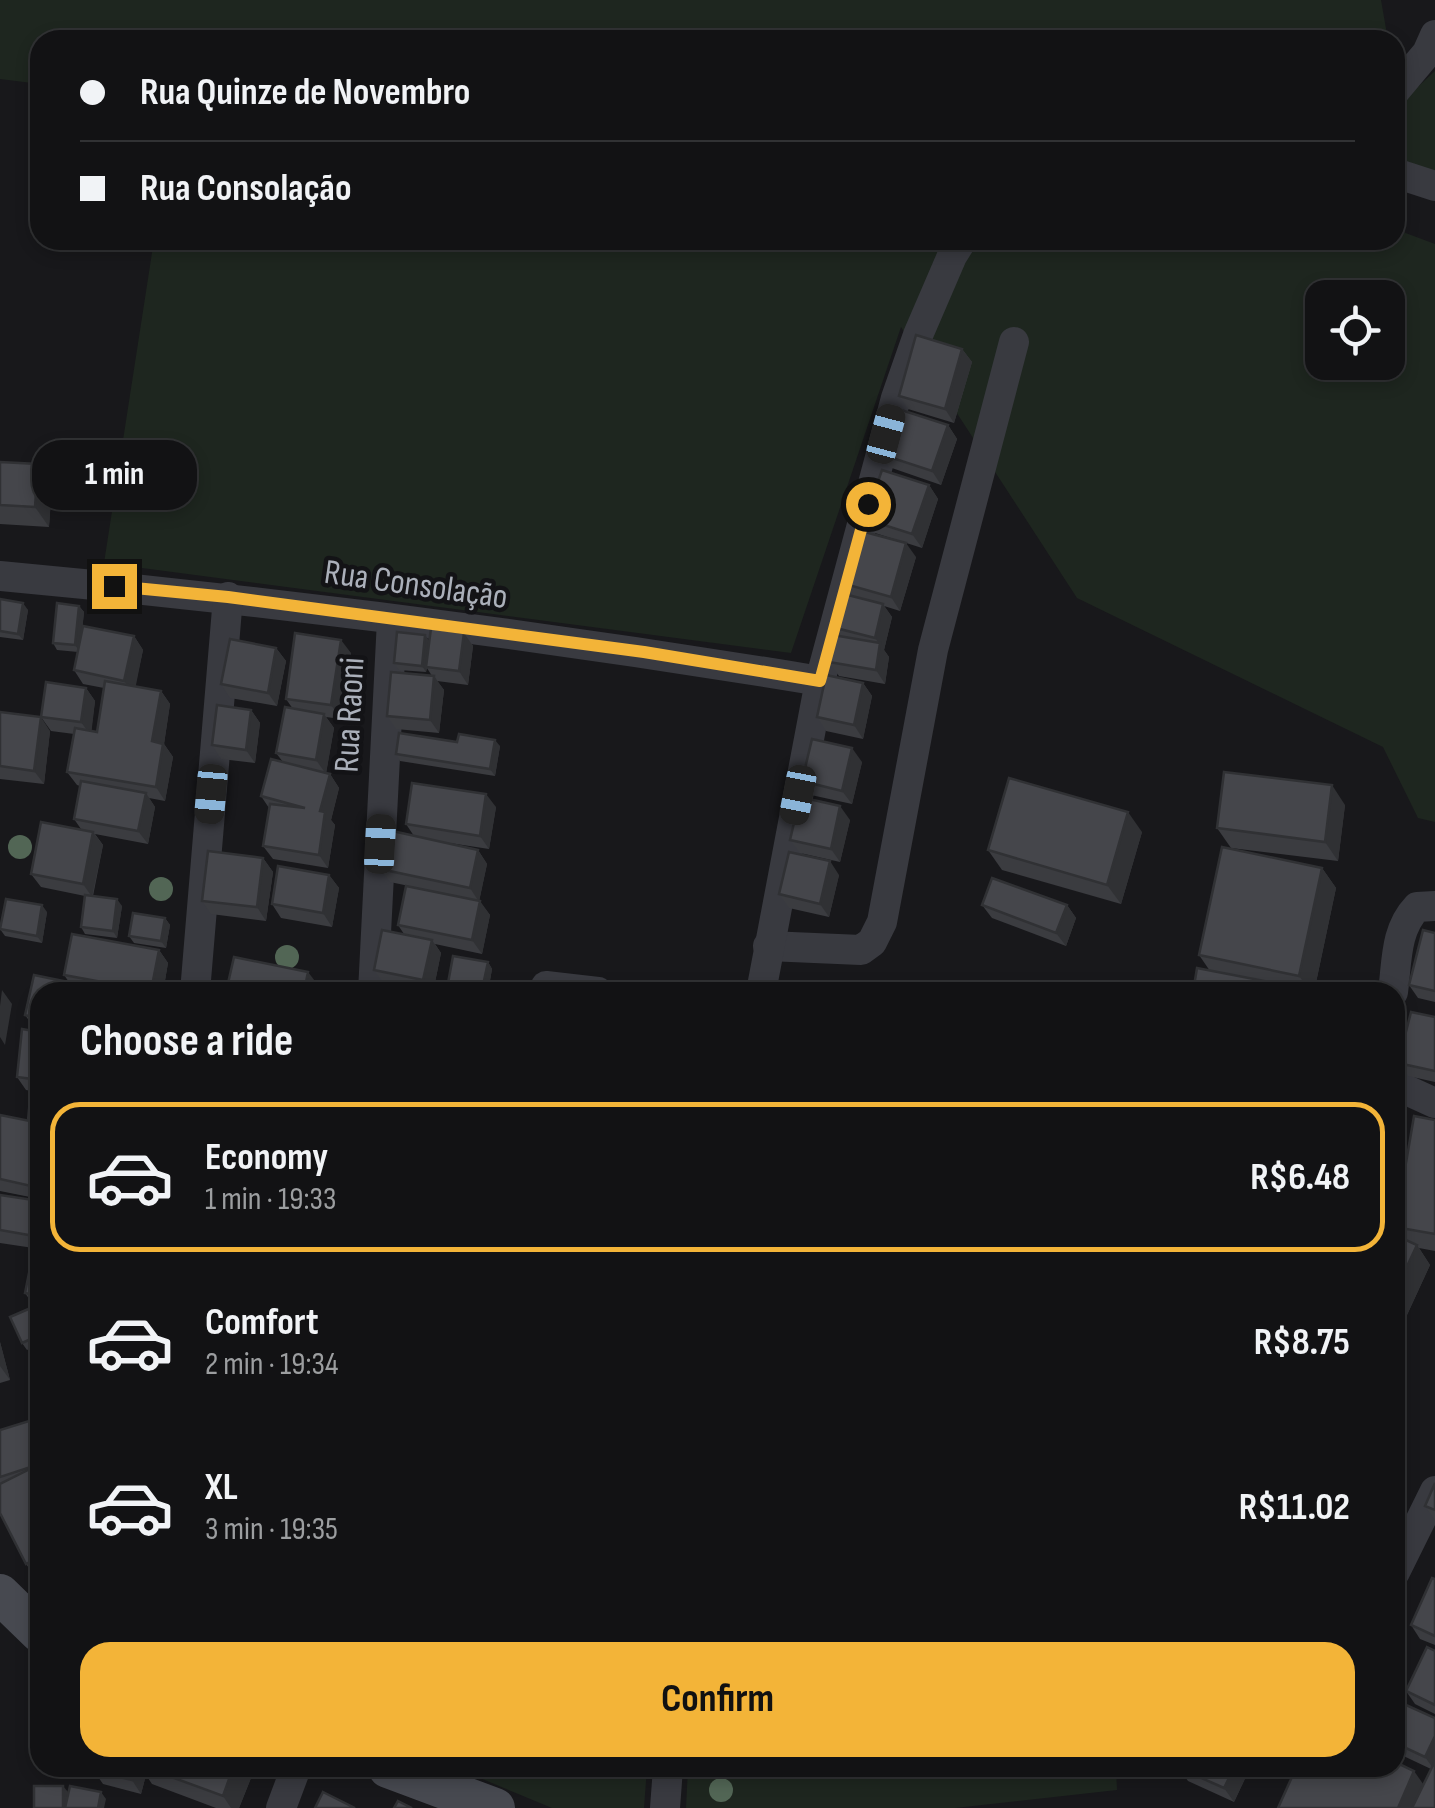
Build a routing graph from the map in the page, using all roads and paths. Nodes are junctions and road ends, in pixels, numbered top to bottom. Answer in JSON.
{"nodes":[{"id":1,"x":1435,"y":35,"type":"edge"},
{"id":2,"x":1405,"y":80,"type":"edge"},
{"id":3,"x":1405,"y":176,"type":"edge"},
{"id":4,"x":1435,"y":186,"type":"edge"},
{"id":5,"x":956,"y":250,"type":"edge"},
{"id":6,"x":1014,"y":342,"type":"dead end"},
{"id":7,"x":0,"y":576,"type":"edge"},
{"id":8,"x":228,"y":597,"type":"junction"},
{"id":9,"x":392,"y":620,"type":"junction"},
{"id":10,"x":820,"y":681,"type":"junction"},
{"id":11,"x":1435,"y":906,"type":"edge"},
{"id":12,"x":768,"y":946,"type":"junction"},
{"id":13,"x":195,"y":982,"type":"edge"},
{"id":14,"x":374,"y":982,"type":"edge"},
{"id":15,"x":763,"y":982,"type":"edge"},
{"id":16,"x":1394,"y":982,"type":"edge"},
{"id":17,"x":1405,"y":1089,"type":"edge"},
{"id":18,"x":1435,"y":1102,"type":"edge"},
{"id":19,"x":1435,"y":1491,"type":"edge"},
{"id":20,"x":1405,"y":1552,"type":"edge"},
{"id":21,"x":0,"y":1594,"type":"edge"},
{"id":22,"x":30,"y":1623,"type":"edge"},
{"id":23,"x":293,"y":1777,"type":"edge"},
{"id":24,"x":412,"y":1777,"type":"edge"},
{"id":25,"x":667,"y":1777,"type":"edge"},
{"id":26,"x":281,"y":1808,"type":"edge"},
{"id":27,"x":495,"y":1808,"type":"edge"},
{"id":28,"x":665,"y":1808,"type":"edge"}],
"edges":[{"from":1,"to":2,"type":"street"},
{"from":3,"to":4,"type":"street"},
{"from":5,"to":10,"type":"street"},
{"from":6,"to":12,"type":"street"},
{"from":7,"to":8,"type":"street","name":"Rua Consolação"},
{"from":8,"to":9,"type":"street","name":"Rua Consolação"},
{"from":8,"to":13,"type":"street"},
{"from":9,"to":10,"type":"street","name":"Rua Consolação"},
{"from":9,"to":14,"type":"street","name":"Rua Raoni"},
{"from":10,"to":12,"type":"street"},
{"from":11,"to":16,"type":"street"},
{"from":12,"to":15,"type":"street"},
{"from":17,"to":18,"type":"street"},
{"from":19,"to":20,"type":"street"},
{"from":21,"to":22,"type":"main road"},
{"from":23,"to":26,"type":"street"},
{"from":24,"to":27,"type":"main road"},
{"from":25,"to":28,"type":"street"}]}
